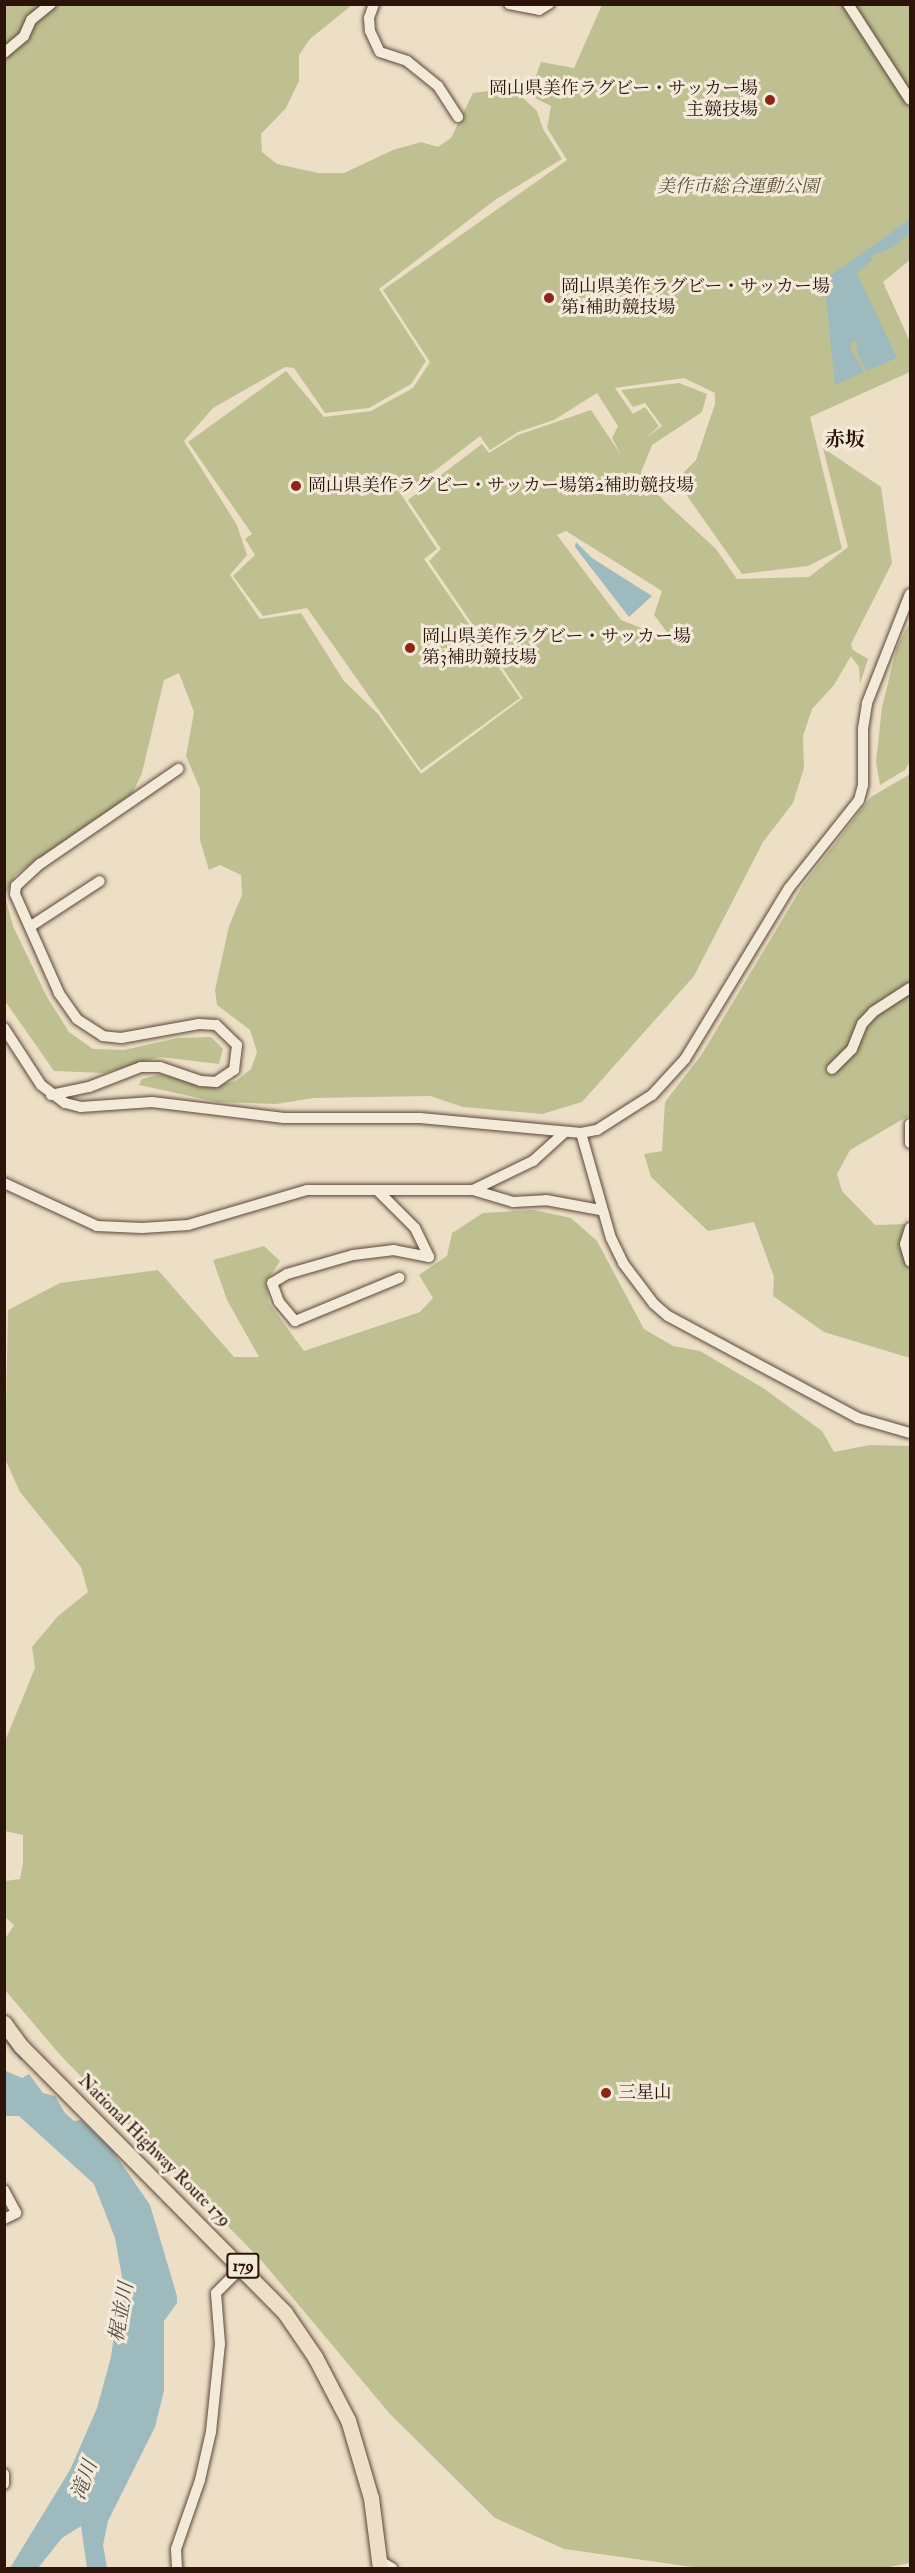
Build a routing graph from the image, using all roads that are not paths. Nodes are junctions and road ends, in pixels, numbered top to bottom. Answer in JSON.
{"nodes":[{"id":1,"x":51,"y":4,"type":"edge"},
{"id":2,"x":374,"y":4,"type":"edge"},
{"id":3,"x":509,"y":4,"type":"edge"},
{"id":4,"x":549,"y":4,"type":"edge"},
{"id":5,"x":848,"y":4,"type":"edge"},
{"id":6,"x":4,"y":53,"type":"edge"},
{"id":7,"x":910,"y":100,"type":"edge"},
{"id":8,"x":458,"y":117,"type":"dead end"},
{"id":9,"x":910,"y":594,"type":"edge"},
{"id":10,"x":178,"y":769,"type":"dead end"},
{"id":11,"x":100,"y":881,"type":"dead end"},
{"id":12,"x":31,"y":926,"type":"junction"},
{"id":13,"x":910,"y":988,"type":"edge"},
{"id":14,"x":4,"y":1029,"type":"edge"},
{"id":15,"x":832,"y":1069,"type":"dead end"},
{"id":16,"x":51,"y":1095,"type":"junction"},
{"id":17,"x":910,"y":1124,"type":"edge"},
{"id":18,"x":565,"y":1132,"type":"junction"},
{"id":19,"x":581,"y":1133,"type":"junction"},
{"id":20,"x":910,"y":1143,"type":"edge"},
{"id":21,"x":4,"y":1183,"type":"edge"},
{"id":22,"x":472,"y":1190,"type":"junction"},
{"id":23,"x":378,"y":1191,"type":"junction"},
{"id":24,"x":600,"y":1210,"type":"junction"},
{"id":25,"x":910,"y":1228,"type":"edge"},
{"id":26,"x":910,"y":1261,"type":"edge"},
{"id":27,"x":399,"y":1278,"type":"dead end"},
{"id":28,"x":910,"y":1433,"type":"edge"},
{"id":29,"x":4,"y":2023,"type":"edge"},
{"id":30,"x":4,"y":2190,"type":"edge"},
{"id":31,"x":4,"y":2219,"type":"edge"},
{"id":32,"x":243,"y":2266,"type":"junction"},
{"id":33,"x":4,"y":2474,"type":"edge"},
{"id":34,"x":4,"y":2484,"type":"edge"},
{"id":35,"x":384,"y":2566,"type":"edge"},
{"id":36,"x":177,"y":2568,"type":"edge"}],
"edges":[{"from":1,"to":6,"type":"street"},
{"from":2,"to":8,"type":"street"},
{"from":3,"to":4,"type":"street"},
{"from":5,"to":7,"type":"street"},
{"from":9,"to":19,"type":"street"},
{"from":10,"to":12,"type":"street"},
{"from":11,"to":12,"type":"street"},
{"from":12,"to":16,"type":"street"},
{"from":13,"to":15,"type":"street"},
{"from":14,"to":16,"type":"street"},
{"from":16,"to":18,"type":"street"},
{"from":17,"to":20,"type":"street"},
{"from":18,"to":19,"type":"street"},
{"from":18,"to":22,"type":"street"},
{"from":19,"to":24,"type":"street"},
{"from":21,"to":23,"type":"street"},
{"from":22,"to":23,"type":"street"},
{"from":22,"to":24,"type":"street"},
{"from":23,"to":27,"type":"street"},
{"from":24,"to":28,"type":"street"},
{"from":25,"to":26,"type":"street"},
{"from":29,"to":32,"type":"highway","name":"National Highway Route 179","number":"179"},
{"from":30,"to":31,"type":"street"},
{"from":32,"to":35,"type":"highway","name":"National Highway Route 179","number":"179"},
{"from":32,"to":36,"type":"street"},
{"from":33,"to":34,"type":"street"}]}
